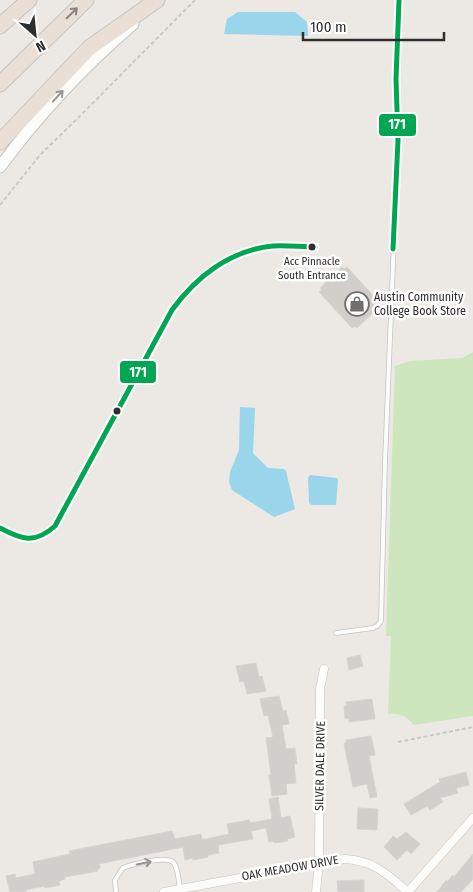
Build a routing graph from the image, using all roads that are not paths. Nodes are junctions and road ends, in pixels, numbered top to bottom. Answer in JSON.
{"nodes":[{"id":1,"x":29,"y":0,"type":"edge"},
{"id":2,"x":86,"y":0,"type":"edge"},
{"id":3,"x":159,"y":0,"type":"edge"},
{"id":4,"x":399,"y":0,"type":"edge"},
{"id":5,"x":0,"y":26,"type":"edge"},
{"id":6,"x":0,"y":84,"type":"edge"},
{"id":7,"x":0,"y":142,"type":"edge"},
{"id":8,"x":0,"y":167,"type":"edge"},
{"id":9,"x":315,"y":247,"type":"dead end"},
{"id":10,"x":0,"y":528,"type":"edge"},
{"id":11,"x":336,"y":633,"type":"dead end"},
{"id":12,"x":324,"y":669,"type":"dead end"},
{"id":13,"x":473,"y":818,"type":"edge"},
{"id":14,"x":318,"y":863,"type":"junction"},
{"id":15,"x":180,"y":890,"type":"edge"},
{"id":16,"x":116,"y":892,"type":"edge"},
{"id":17,"x":164,"y":892,"type":"edge"},
{"id":18,"x":316,"y":892,"type":"edge"},
{"id":19,"x":408,"y":892,"type":"edge"}],
"edges":[{"from":1,"to":5,"type":"highway"},
{"from":6,"to":2,"type":"highway","one_way":true},
{"from":3,"to":7,"type":"highway"},
{"from":8,"to":3,"type":"main road","one_way":true},
{"from":4,"to":11,"type":"lane"},
{"from":9,"to":10,"type":"lane"},
{"from":12,"to":14,"type":"street","name":"SILVER DALE DRIVE"},
{"from":13,"to":19,"type":"street"},
{"from":14,"to":15,"type":"street","name":"OAK MEADOW DRIVE"},
{"from":14,"to":18,"type":"street","name":"SILVER DALE DRIVE"},
{"from":14,"to":19,"type":"street","name":"OAK MEADOW DRIVE"},
{"from":16,"to":15,"type":"lane","one_way":true},
{"from":15,"to":17,"type":"street","name":"OAK MEADOW DRIVE"}]}
